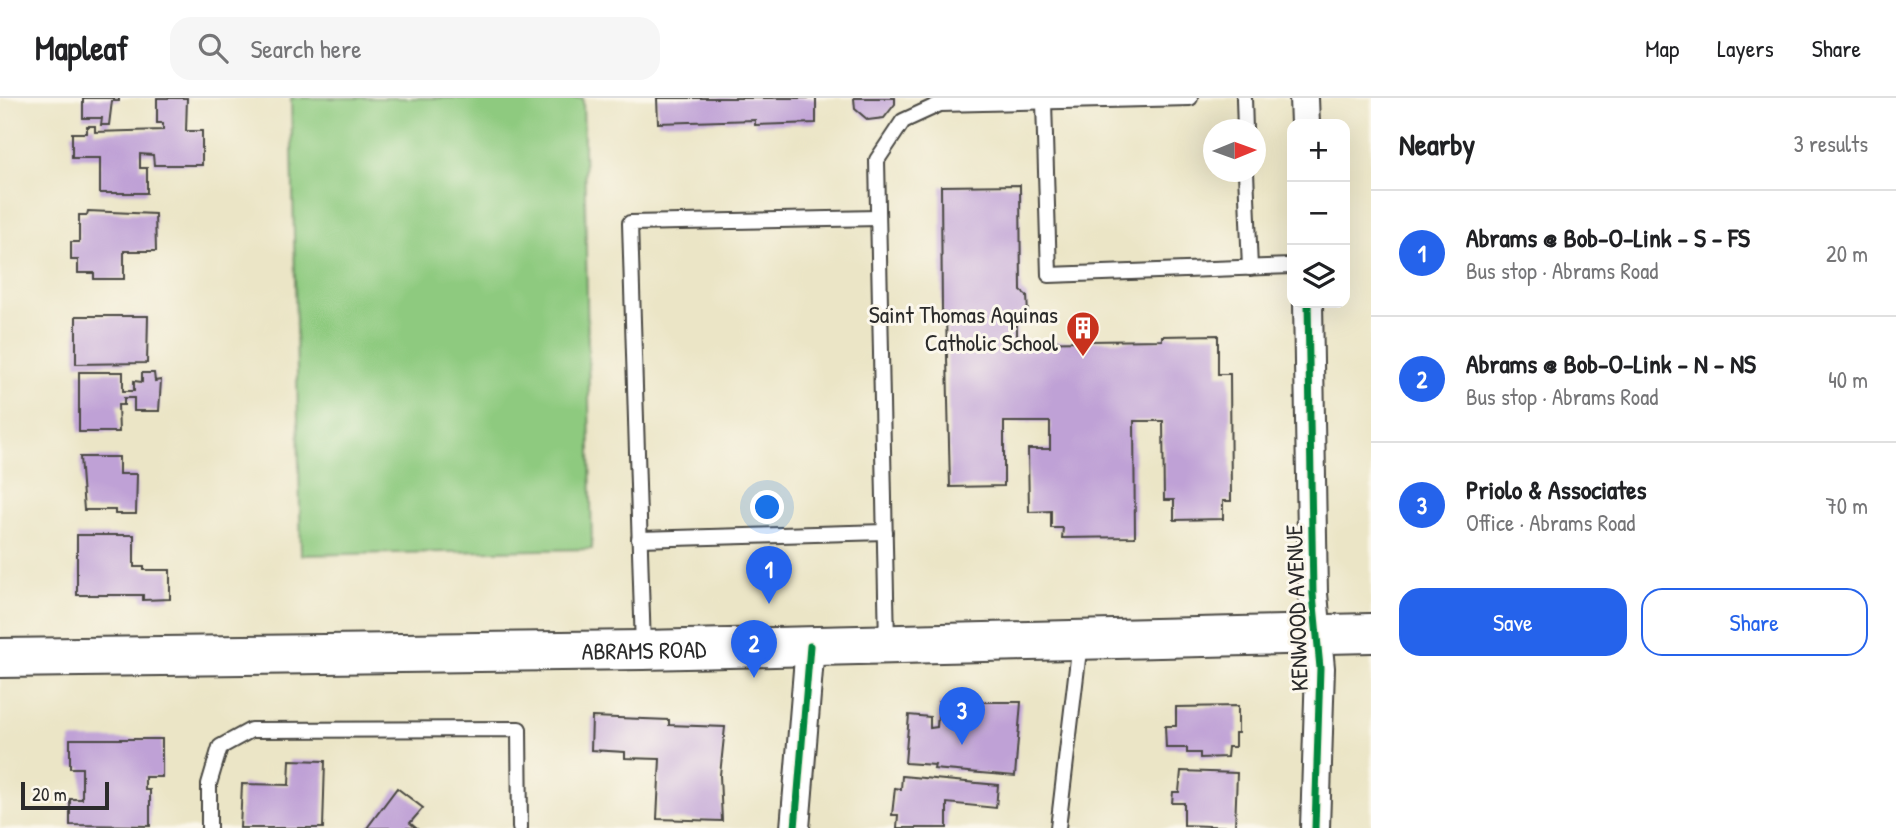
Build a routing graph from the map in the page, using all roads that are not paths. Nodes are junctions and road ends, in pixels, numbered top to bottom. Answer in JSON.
{"nodes":[{"id":1,"x":1190,"y":98,"type":"edge"},
{"id":2,"x":1244,"y":98,"type":"edge"},
{"id":3,"x":1304,"y":98,"type":"edge"},
{"id":4,"x":1044,"y":102,"type":"junction"},
{"id":5,"x":1245,"y":119,"type":"edge"},
{"id":6,"x":1305,"y":119,"type":"edge"},
{"id":7,"x":1246,"y":182,"type":"edge"},
{"id":8,"x":878,"y":218,"type":"junction"},
{"id":9,"x":1287,"y":266,"type":"edge"},
{"id":10,"x":1250,"y":268,"type":"junction"},
{"id":11,"x":1308,"y":308,"type":"edge"},
{"id":12,"x":885,"y":532,"type":"junction"},
{"id":13,"x":639,"y":539,"type":"junction"},
{"id":14,"x":1371,"y":633,"type":"edge"},
{"id":15,"x":1317,"y":634,"type":"junction"},
{"id":16,"x":1080,"y":640,"type":"junction"},
{"id":17,"x":887,"y":644,"type":"junction"},
{"id":18,"x":810,"y":646,"type":"junction"},
{"id":19,"x":643,"y":650,"type":"junction"},
{"id":20,"x":0,"y":658,"type":"edge"},
{"id":21,"x":209,"y":828,"type":"edge"},
{"id":22,"x":520,"y":828,"type":"edge"},
{"id":23,"x":795,"y":828,"type":"edge"},
{"id":24,"x":1058,"y":828,"type":"edge"},
{"id":25,"x":1315,"y":828,"type":"edge"}],
"edges":[{"from":1,"to":4,"type":"lane"},
{"from":2,"to":5,"type":"lane"},
{"from":3,"to":6,"type":"street"},
{"from":4,"to":8,"type":"lane"},
{"from":4,"to":10,"type":"lane"},
{"from":7,"to":10,"type":"lane"},
{"from":8,"to":12,"type":"lane"},
{"from":8,"to":13,"type":"lane"},
{"from":9,"to":10,"type":"lane"},
{"from":11,"to":15,"type":"street","name":"KENWOOD AVENUE"},
{"from":12,"to":13,"type":"lane"},
{"from":12,"to":17,"type":"lane"},
{"from":13,"to":19,"type":"lane"},
{"from":14,"to":15,"type":"main road","name":"ABRAMS ROAD"},
{"from":15,"to":16,"type":"main road","name":"ABRAMS ROAD"},
{"from":15,"to":25,"type":"street","name":"KENWOOD AVENUE"},
{"from":16,"to":17,"type":"main road","name":"ABRAMS ROAD"},
{"from":16,"to":24,"type":"lane"},
{"from":17,"to":18,"type":"main road","name":"ABRAMS ROAD"},
{"from":18,"to":19,"type":"main road","name":"ABRAMS ROAD"},
{"from":18,"to":23,"type":"street"},
{"from":19,"to":20,"type":"main road","name":"ABRAMS ROAD"},
{"from":21,"to":22,"type":"lane"}]}
